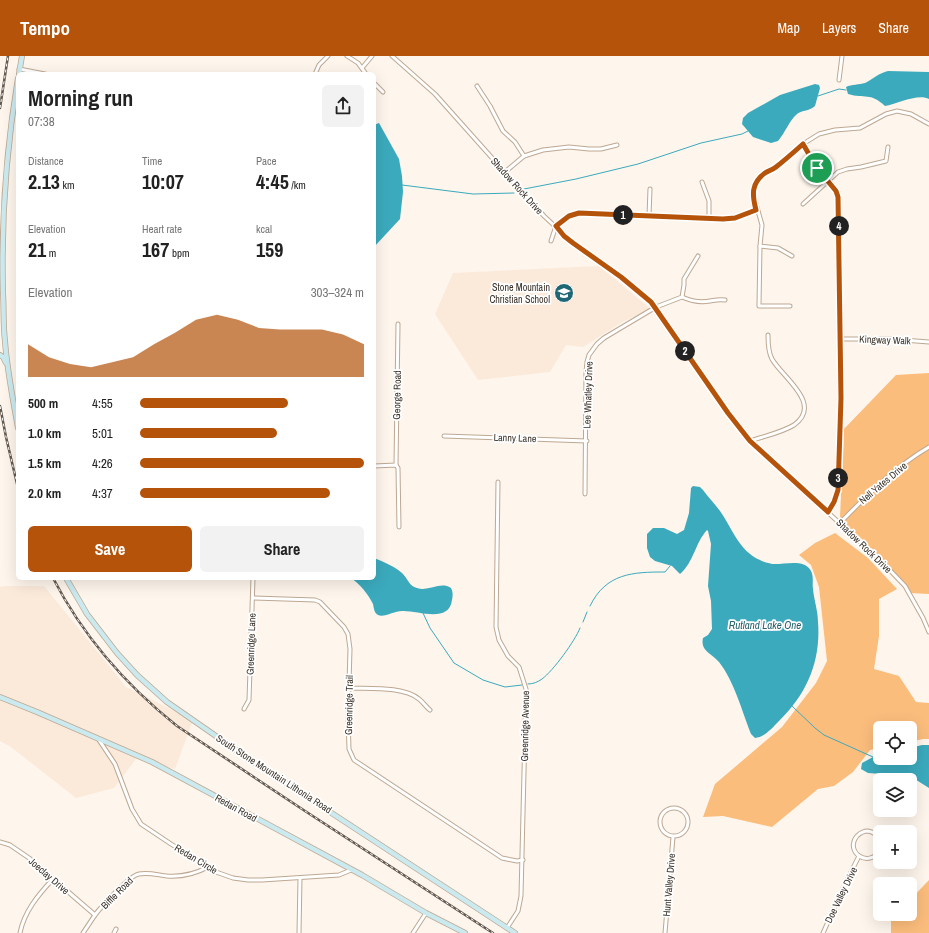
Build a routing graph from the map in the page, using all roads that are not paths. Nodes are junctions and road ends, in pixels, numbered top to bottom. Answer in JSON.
{"nodes":[{"id":1,"x":22,"y":56,"type":"edge"},
{"id":2,"x":328,"y":56,"type":"edge"},
{"id":3,"x":347,"y":56,"type":"edge"},
{"id":4,"x":372,"y":56,"type":"edge"},
{"id":5,"x":392,"y":56,"type":"edge"},
{"id":6,"x":842,"y":56,"type":"edge"},
{"id":7,"x":362,"y":68,"type":"junction"},
{"id":8,"x":19,"y":72,"type":"edge"},
{"id":9,"x":316,"y":72,"type":"edge"},
{"id":10,"x":365,"y":72,"type":"edge"},
{"id":11,"x":839,"y":80,"type":"dead end"},
{"id":12,"x":376,"y":85,"type":"edge"},
{"id":13,"x":477,"y":86,"type":"dead end"},
{"id":14,"x":383,"y":92,"type":"dead end"},
{"id":15,"x":16,"y":93,"type":"edge"},
{"id":16,"x":929,"y":124,"type":"edge"},
{"id":17,"x":803,"y":144,"type":"junction"},
{"id":18,"x":617,"y":145,"type":"dead end"},
{"id":19,"x":888,"y":147,"type":"dead end"},
{"id":20,"x":524,"y":156,"type":"junction"},
{"id":21,"x":504,"y":172,"type":"junction"},
{"id":22,"x":827,"y":180,"type":"junction"},
{"id":23,"x":702,"y":182,"type":"dead end"},
{"id":24,"x":650,"y":189,"type":"dead end"},
{"id":25,"x":803,"y":204,"type":"dead end"},
{"id":26,"x":756,"y":210,"type":"junction"},
{"id":27,"x":649,"y":216,"type":"junction"},
{"id":28,"x":709,"y":218,"type":"junction"},
{"id":29,"x":556,"y":226,"type":"junction"},
{"id":30,"x":551,"y":241,"type":"dead end"},
{"id":31,"x":760,"y":246,"type":"junction"},
{"id":32,"x":698,"y":256,"type":"dead end"},
{"id":33,"x":792,"y":256,"type":"dead end"},
{"id":34,"x":2,"y":258,"type":"junction"},
{"id":35,"x":0,"y":264,"type":"edge"},
{"id":36,"x":682,"y":297,"type":"junction"},
{"id":37,"x":725,"y":300,"type":"dead end"},
{"id":38,"x":790,"y":306,"type":"dead end"},
{"id":39,"x":656,"y":307,"type":"junction"},
{"id":40,"x":398,"y":324,"type":"dead end"},
{"id":41,"x":768,"y":335,"type":"dead end"},
{"id":42,"x":841,"y":339,"type":"junction"},
{"id":43,"x":2,"y":340,"type":"edge"},
{"id":44,"x":929,"y":342,"type":"edge"},
{"id":45,"x":0,"y":355,"type":"edge"},
{"id":46,"x":7,"y":366,"type":"junction"},
{"id":47,"x":16,"y":417,"type":"edge"},
{"id":48,"x":444,"y":436,"type":"dead end"},
{"id":49,"x":587,"y":441,"type":"junction"},
{"id":50,"x":750,"y":441,"type":"junction"},
{"id":51,"x":929,"y":447,"type":"edge"},
{"id":52,"x":396,"y":465,"type":"junction"},
{"id":53,"x":376,"y":466,"type":"edge"},
{"id":54,"x":498,"y":482,"type":"dead end"},
{"id":55,"x":585,"y":494,"type":"dead end"},
{"id":56,"x":828,"y":512,"type":"junction"},
{"id":57,"x":840,"y":523,"type":"junction"},
{"id":58,"x":399,"y":526,"type":"dead end"},
{"id":59,"x":67,"y":580,"type":"edge"},
{"id":60,"x":253,"y":580,"type":"edge"},
{"id":61,"x":253,"y":598,"type":"junction"},
{"id":62,"x":923,"y":618,"type":"junction"},
{"id":63,"x":929,"y":618,"type":"edge"},
{"id":64,"x":929,"y":632,"type":"edge"},
{"id":65,"x":349,"y":688,"type":"junction"},
{"id":66,"x":0,"y":698,"type":"edge"},
{"id":67,"x":244,"y":709,"type":"dead end"},
{"id":68,"x":430,"y":710,"type":"dead end"},
{"id":69,"x":98,"y":739,"type":"junction"},
{"id":70,"x":873,"y":832,"type":"edge"},
{"id":71,"x":673,"y":837,"type":"junction"},
{"id":72,"x":0,"y":842,"type":"edge"},
{"id":73,"x":859,"y":856,"type":"junction"},
{"id":74,"x":873,"y":858,"type":"edge"},
{"id":75,"x":522,"y":860,"type":"junction"},
{"id":76,"x":208,"y":867,"type":"junction"},
{"id":77,"x":351,"y":870,"type":"junction"},
{"id":78,"x":300,"y":878,"type":"junction"},
{"id":79,"x":53,"y":879,"type":"junction"},
{"id":80,"x":426,"y":913,"type":"junction"},
{"id":81,"x":95,"y":915,"type":"junction"},
{"id":82,"x":507,"y":928,"type":"junction"},
{"id":83,"x":20,"y":933,"type":"edge"},
{"id":84,"x":83,"y":933,"type":"edge"},
{"id":85,"x":299,"y":933,"type":"edge"},
{"id":86,"x":413,"y":933,"type":"edge"},
{"id":87,"x":465,"y":933,"type":"edge"},
{"id":88,"x":515,"y":933,"type":"edge"},
{"id":89,"x":665,"y":933,"type":"edge"},
{"id":90,"x":822,"y":933,"type":"edge"}],
"edges":[{"from":1,"to":8,"type":"main road"},
{"from":2,"to":9,"type":"street"},
{"from":3,"to":7,"type":"street"},
{"from":4,"to":7,"type":"street"},
{"from":5,"to":21,"type":"street","name":"Shadow Rock Drive"},
{"from":6,"to":11,"type":"street"},
{"from":7,"to":10,"type":"street"},
{"from":12,"to":14,"type":"street"},
{"from":13,"to":20,"type":"street"},
{"from":15,"to":34,"type":"main road"},
{"from":16,"to":17,"type":"street"},
{"from":17,"to":22,"type":"street"},
{"from":17,"to":26,"type":"street"},
{"from":18,"to":20,"type":"street"},
{"from":19,"to":22,"type":"street"},
{"from":20,"to":21,"type":"street"},
{"from":21,"to":29,"type":"street","name":"Shadow Rock Drive"},
{"from":22,"to":25,"type":"street"},
{"from":22,"to":42,"type":"street"},
{"from":23,"to":28,"type":"street"},
{"from":24,"to":27,"type":"street"},
{"from":26,"to":28,"type":"street"},
{"from":26,"to":31,"type":"street"},
{"from":27,"to":28,"type":"street"},
{"from":27,"to":29,"type":"street"},
{"from":29,"to":30,"type":"street"},
{"from":29,"to":39,"type":"street","name":"Shadow Rock Drive"},
{"from":31,"to":33,"type":"street"},
{"from":31,"to":38,"type":"street"},
{"from":32,"to":36,"type":"street"},
{"from":34,"to":35,"type":"main road"},
{"from":34,"to":43,"type":"main road"},
{"from":36,"to":37,"type":"street"},
{"from":36,"to":39,"type":"street","name":"Lee Whatley Drive"},
{"from":39,"to":49,"type":"street","name":"Lee Whatley Drive"},
{"from":39,"to":50,"type":"street","name":"Shadow Rock Drive"},
{"from":40,"to":52,"type":"street","name":"George Road"},
{"from":41,"to":50,"type":"street"},
{"from":42,"to":44,"type":"street","name":"Kingway Walk"},
{"from":42,"to":56,"type":"street"},
{"from":43,"to":46,"type":"main road"},
{"from":45,"to":46,"type":"main road"},
{"from":46,"to":47,"type":"main road"},
{"from":48,"to":49,"type":"street","name":"Lanny Lane"},
{"from":49,"to":55,"type":"street","name":"Lee Whatley Drive"},
{"from":50,"to":56,"type":"street","name":"Shadow Rock Drive"},
{"from":51,"to":57,"type":"street","name":"Nell Yates Drive"},
{"from":52,"to":53,"type":"street"},
{"from":52,"to":58,"type":"street","name":"George Road"},
{"from":54,"to":75,"type":"street","name":"Greenridge Avenue"},
{"from":56,"to":57,"type":"street","name":"Shadow Rock Drive"},
{"from":57,"to":62,"type":"street","name":"Shadow Rock Drive"},
{"from":59,"to":82,"type":"main road","name":"South Stone Mountain Lithonia Road"},
{"from":60,"to":61,"type":"street","name":"Greenridge Lane"},
{"from":61,"to":65,"type":"street","name":"Greenridge Trail"},
{"from":61,"to":67,"type":"street","name":"Greenridge Lane"},
{"from":62,"to":63,"type":"street"},
{"from":62,"to":64,"type":"street","name":"Shadow Rock Drive"},
{"from":65,"to":68,"type":"street"},
{"from":65,"to":75,"type":"street","name":"Greenridge Trail"},
{"from":66,"to":69,"type":"main road","name":"Redan Road"},
{"from":69,"to":76,"type":"street","name":"Redan Circle"},
{"from":69,"to":77,"type":"main road","name":"Redan Road"},
{"from":70,"to":73,"type":"street","name":"Doe Valley Drive"},
{"from":71,"to":71,"type":"street"},
{"from":71,"to":89,"type":"street","name":"Hunt Valley Drive"},
{"from":72,"to":79,"type":"street","name":"Joeclay Drive"},
{"from":73,"to":74,"type":"street","name":"Doe Valley Drive"},
{"from":73,"to":90,"type":"street","name":"Doe Valley Drive"},
{"from":75,"to":82,"type":"street","name":"Greenridge Avenue"},
{"from":76,"to":78,"type":"street","name":"Redan Circle"},
{"from":76,"to":81,"type":"street","name":"Biffle Road"},
{"from":77,"to":78,"type":"street","name":"Redan Circle"},
{"from":77,"to":80,"type":"main road","name":"Redan Road"},
{"from":78,"to":85,"type":"street"},
{"from":79,"to":81,"type":"street","name":"Joeclay Drive"},
{"from":79,"to":83,"type":"street"},
{"from":80,"to":86,"type":"street"},
{"from":80,"to":87,"type":"main road","name":"Redan Road"},
{"from":81,"to":84,"type":"street","name":"Biffle Road"},
{"from":82,"to":88,"type":"main road","name":"South Stone Mountain Lithonia Road"}]}
